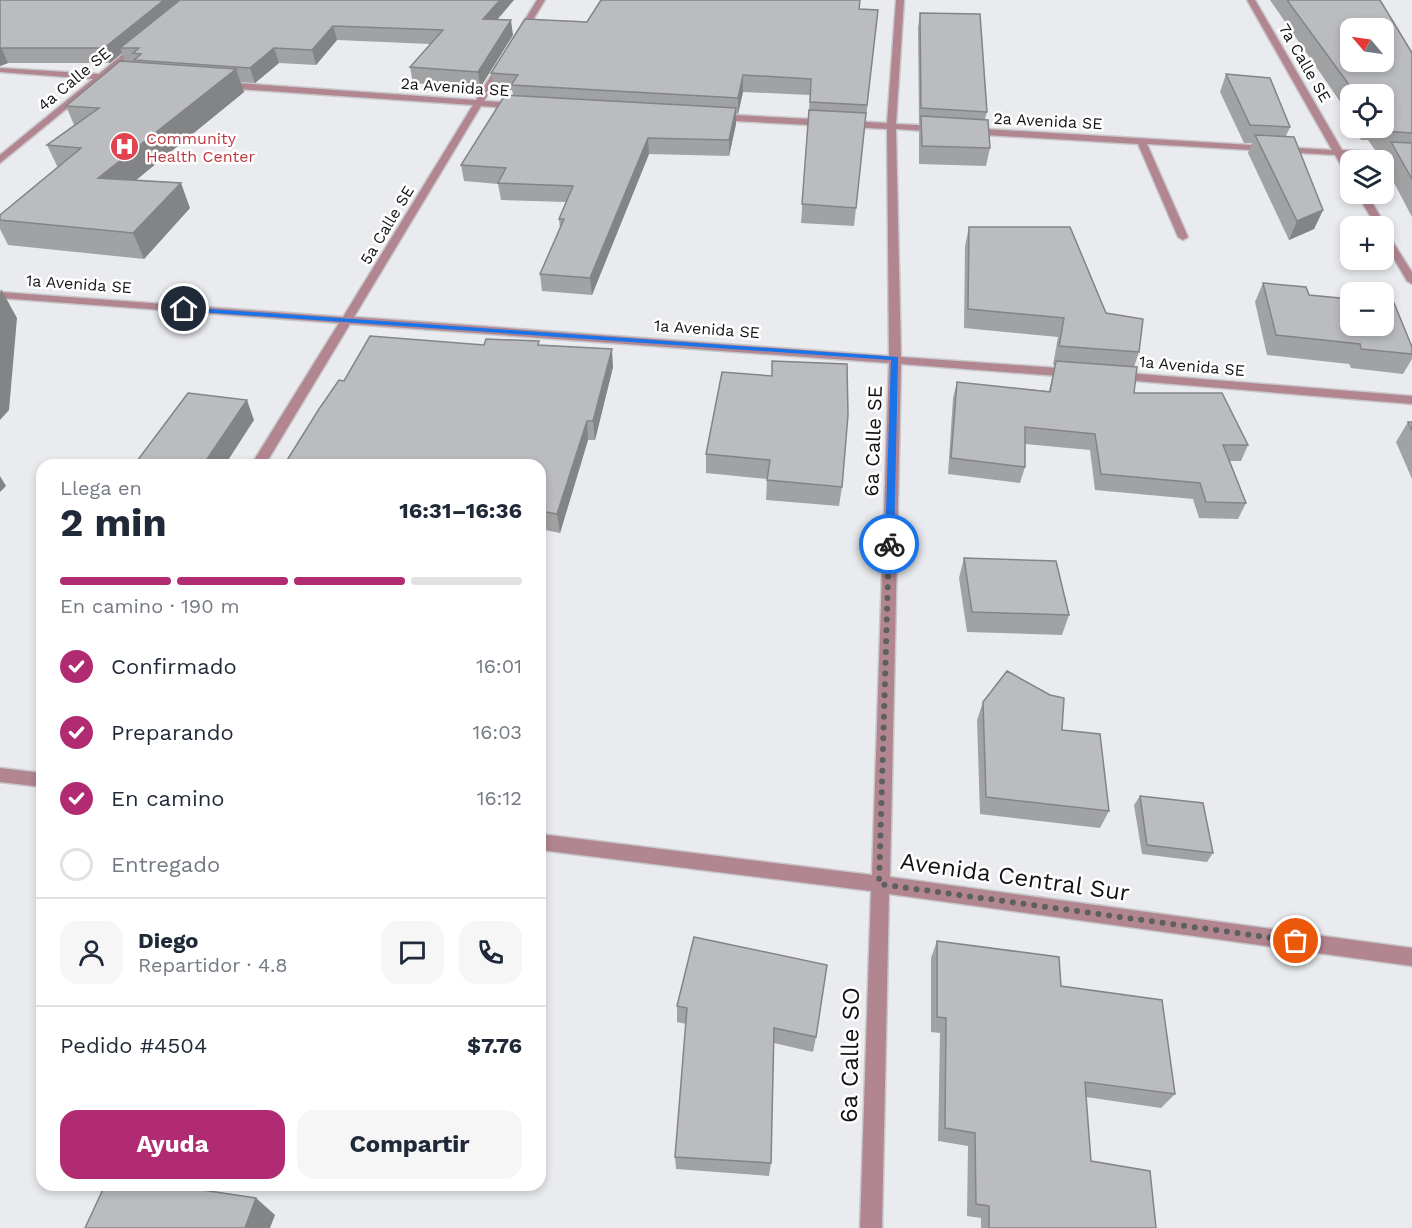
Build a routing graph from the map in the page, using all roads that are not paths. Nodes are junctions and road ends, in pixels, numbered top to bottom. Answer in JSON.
{"nodes":[{"id":1,"x":541,"y":0,"type":"edge"},
{"id":2,"x":900,"y":0,"type":"edge"},
{"id":3,"x":1251,"y":0,"type":"edge"},
{"id":4,"x":143,"y":41,"type":"edge"},
{"id":5,"x":0,"y":70,"type":"edge"},
{"id":6,"x":100,"y":76,"type":"junction"},
{"id":7,"x":136,"y":79,"type":"edge"},
{"id":8,"x":218,"y":85,"type":"edge"},
{"id":9,"x":478,"y":104,"type":"junction"},
{"id":10,"x":525,"y":106,"type":"edge"},
{"id":11,"x":702,"y":116,"type":"edge"},
{"id":12,"x":891,"y":126,"type":"junction"},
{"id":13,"x":951,"y":130,"type":"edge"},
{"id":14,"x":963,"y":131,"type":"edge"},
{"id":15,"x":1141,"y":141,"type":"junction"},
{"id":16,"x":1339,"y":153,"type":"junction"},
{"id":17,"x":1412,"y":156,"type":"edge"},
{"id":18,"x":0,"y":160,"type":"edge"},
{"id":19,"x":1183,"y":237,"type":"dead end"},
{"id":20,"x":1394,"y":250,"type":"edge"},
{"id":21,"x":1412,"y":281,"type":"edge"},
{"id":22,"x":0,"y":295,"type":"edge"},
{"id":23,"x":345,"y":321,"type":"junction"},
{"id":24,"x":895,"y":358,"type":"junction"},
{"id":25,"x":1083,"y":374,"type":"edge"},
{"id":26,"x":1106,"y":375,"type":"edge"},
{"id":27,"x":1412,"y":400,"type":"edge"},
{"id":28,"x":262,"y":459,"type":"edge"},
{"id":29,"x":0,"y":775,"type":"edge"},
{"id":30,"x":36,"y":779,"type":"edge"},
{"id":31,"x":546,"y":843,"type":"edge"},
{"id":32,"x":879,"y":884,"type":"junction"},
{"id":33,"x":1412,"y":957,"type":"edge"},
{"id":34,"x":871,"y":1228,"type":"edge"}],
"edges":[{"from":1,"to":9,"type":"street","name":"5a Calle SE"},
{"from":2,"to":12,"type":"street","name":"6a Calle SE"},
{"from":3,"to":16,"type":"street","name":"7a Calle SE"},
{"from":4,"to":6,"type":"street","name":"4a Calle SE"},
{"from":5,"to":6,"type":"street"},
{"from":6,"to":7,"type":"street"},
{"from":6,"to":18,"type":"street","name":"4a Calle SE"},
{"from":8,"to":9,"type":"street","name":"2a Avenida SE"},
{"from":9,"to":10,"type":"street","name":"2a Avenida SE"},
{"from":9,"to":23,"type":"street","name":"5a Calle SE"},
{"from":11,"to":12,"type":"street"},
{"from":12,"to":13,"type":"street"},
{"from":12,"to":24,"type":"street","name":"6a Calle SE"},
{"from":14,"to":15,"type":"street","name":"2a Avenida SE"},
{"from":15,"to":16,"type":"street","name":"2a Avenida SE"},
{"from":15,"to":19,"type":"street"},
{"from":16,"to":17,"type":"street","name":"2a Avenida SE"},
{"from":20,"to":21,"type":"street"},
{"from":22,"to":23,"type":"street","name":"1a Avenida SE"},
{"from":23,"to":24,"type":"street","name":"1a Avenida SE"},
{"from":23,"to":28,"type":"street","name":"5a Calle SE"},
{"from":24,"to":25,"type":"street","name":"1a Avenida SE"},
{"from":24,"to":32,"type":"street","name":"6a Calle SE"},
{"from":26,"to":27,"type":"street","name":"1a Avenida SE"},
{"from":29,"to":30,"type":"street"},
{"from":31,"to":32,"type":"street","name":"Avenida Central Sur"},
{"from":32,"to":33,"type":"street","name":"Avenida Central Sur"},
{"from":32,"to":34,"type":"street","name":"6a Calle SO"}]}
